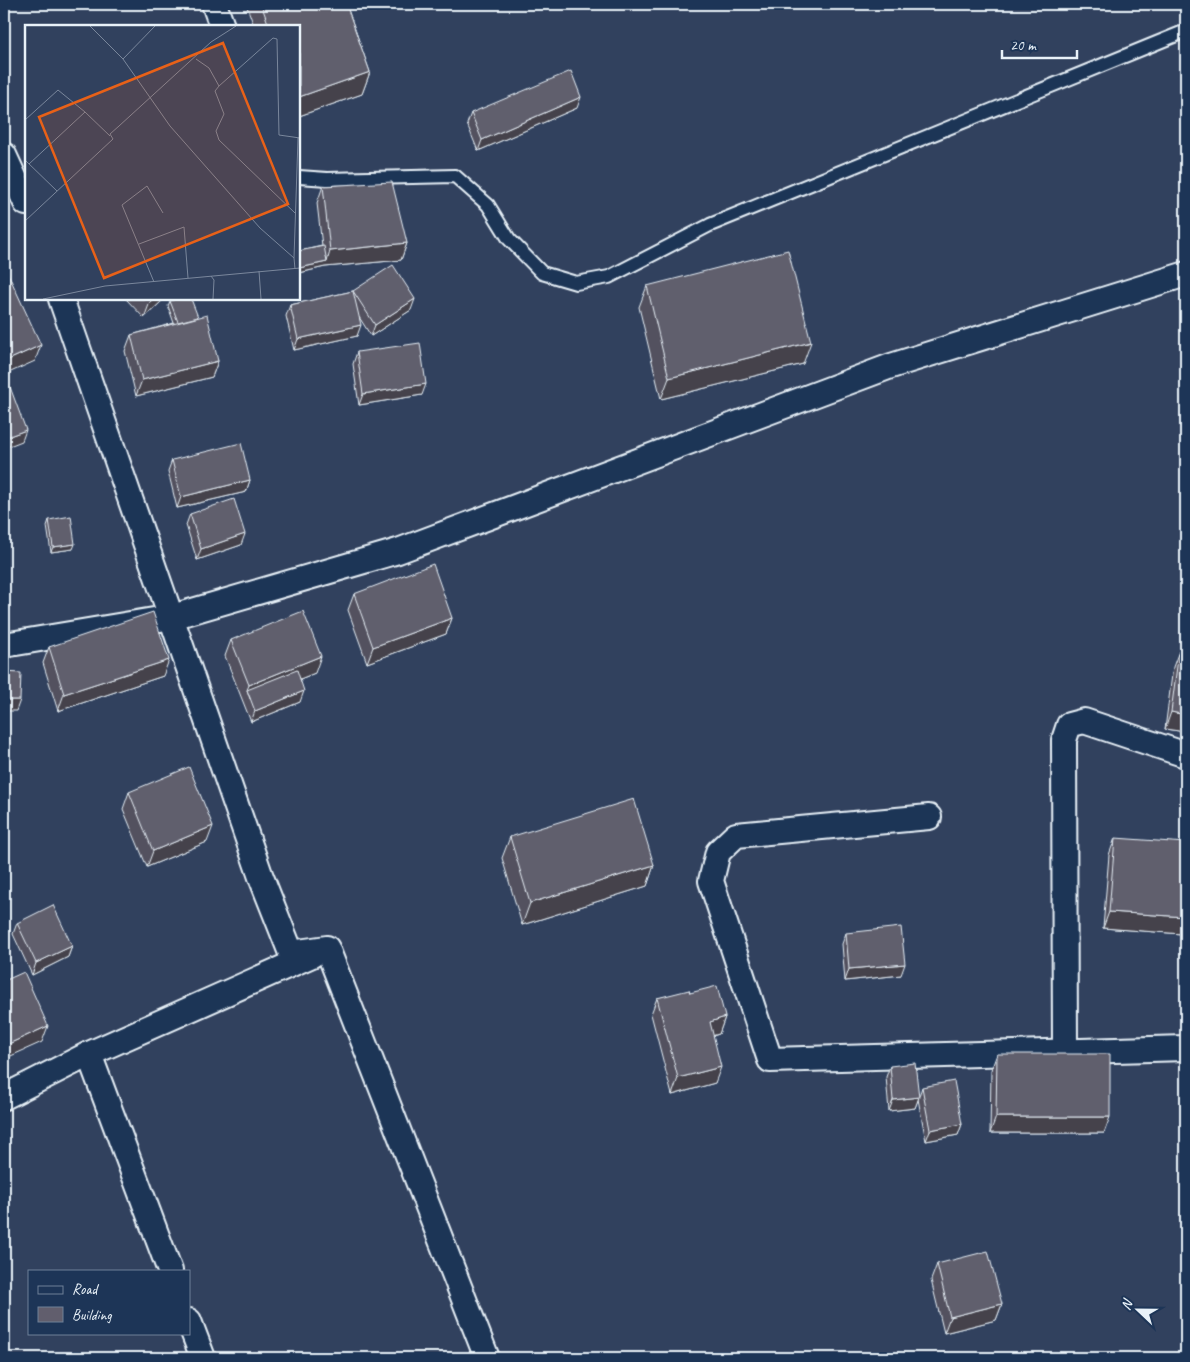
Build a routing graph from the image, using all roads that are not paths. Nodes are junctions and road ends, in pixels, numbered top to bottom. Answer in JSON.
{"nodes":[{"id":1,"x":214,"y":4,"type":"edge"},
{"id":2,"x":222,"y":25,"type":"edge"},
{"id":3,"x":1186,"y":31,"type":"edge"},
{"id":4,"x":4,"y":155,"type":"edge"},
{"id":5,"x":300,"y":177,"type":"edge"},
{"id":6,"x":25,"y":201,"type":"edge"},
{"id":7,"x":1186,"y":274,"type":"edge"},
{"id":8,"x":61,"y":300,"type":"edge"},
{"id":9,"x":172,"y":617,"type":"junction"},
{"id":10,"x":4,"y":645,"type":"edge"},
{"id":11,"x":1186,"y":755,"type":"edge"},
{"id":12,"x":929,"y":817,"type":"dead end"},
{"id":13,"x":327,"y":948,"type":"junction"},
{"id":14,"x":1186,"y":1048,"type":"edge"},
{"id":15,"x":1065,"y":1051,"type":"junction"},
{"id":16,"x":89,"y":1054,"type":"junction"},
{"id":17,"x":4,"y":1097,"type":"edge"},
{"id":18,"x":170,"y":1270,"type":"edge"},
{"id":19,"x":190,"y":1323,"type":"edge"},
{"id":20,"x":203,"y":1358,"type":"edge"},
{"id":21,"x":487,"y":1358,"type":"edge"}],
"edges":[{"from":1,"to":2,"type":"street"},
{"from":3,"to":5,"type":"lane"},
{"from":4,"to":6,"type":"street"},
{"from":7,"to":9,"type":"street"},
{"from":8,"to":9,"type":"street"},
{"from":9,"to":10,"type":"street"},
{"from":9,"to":13,"type":"street"},
{"from":11,"to":15,"type":"street"},
{"from":12,"to":15,"type":"street"},
{"from":13,"to":16,"type":"street"},
{"from":13,"to":21,"type":"street"},
{"from":14,"to":15,"type":"street"},
{"from":16,"to":17,"type":"street"},
{"from":16,"to":18,"type":"street"},
{"from":19,"to":20,"type":"street"}]}
